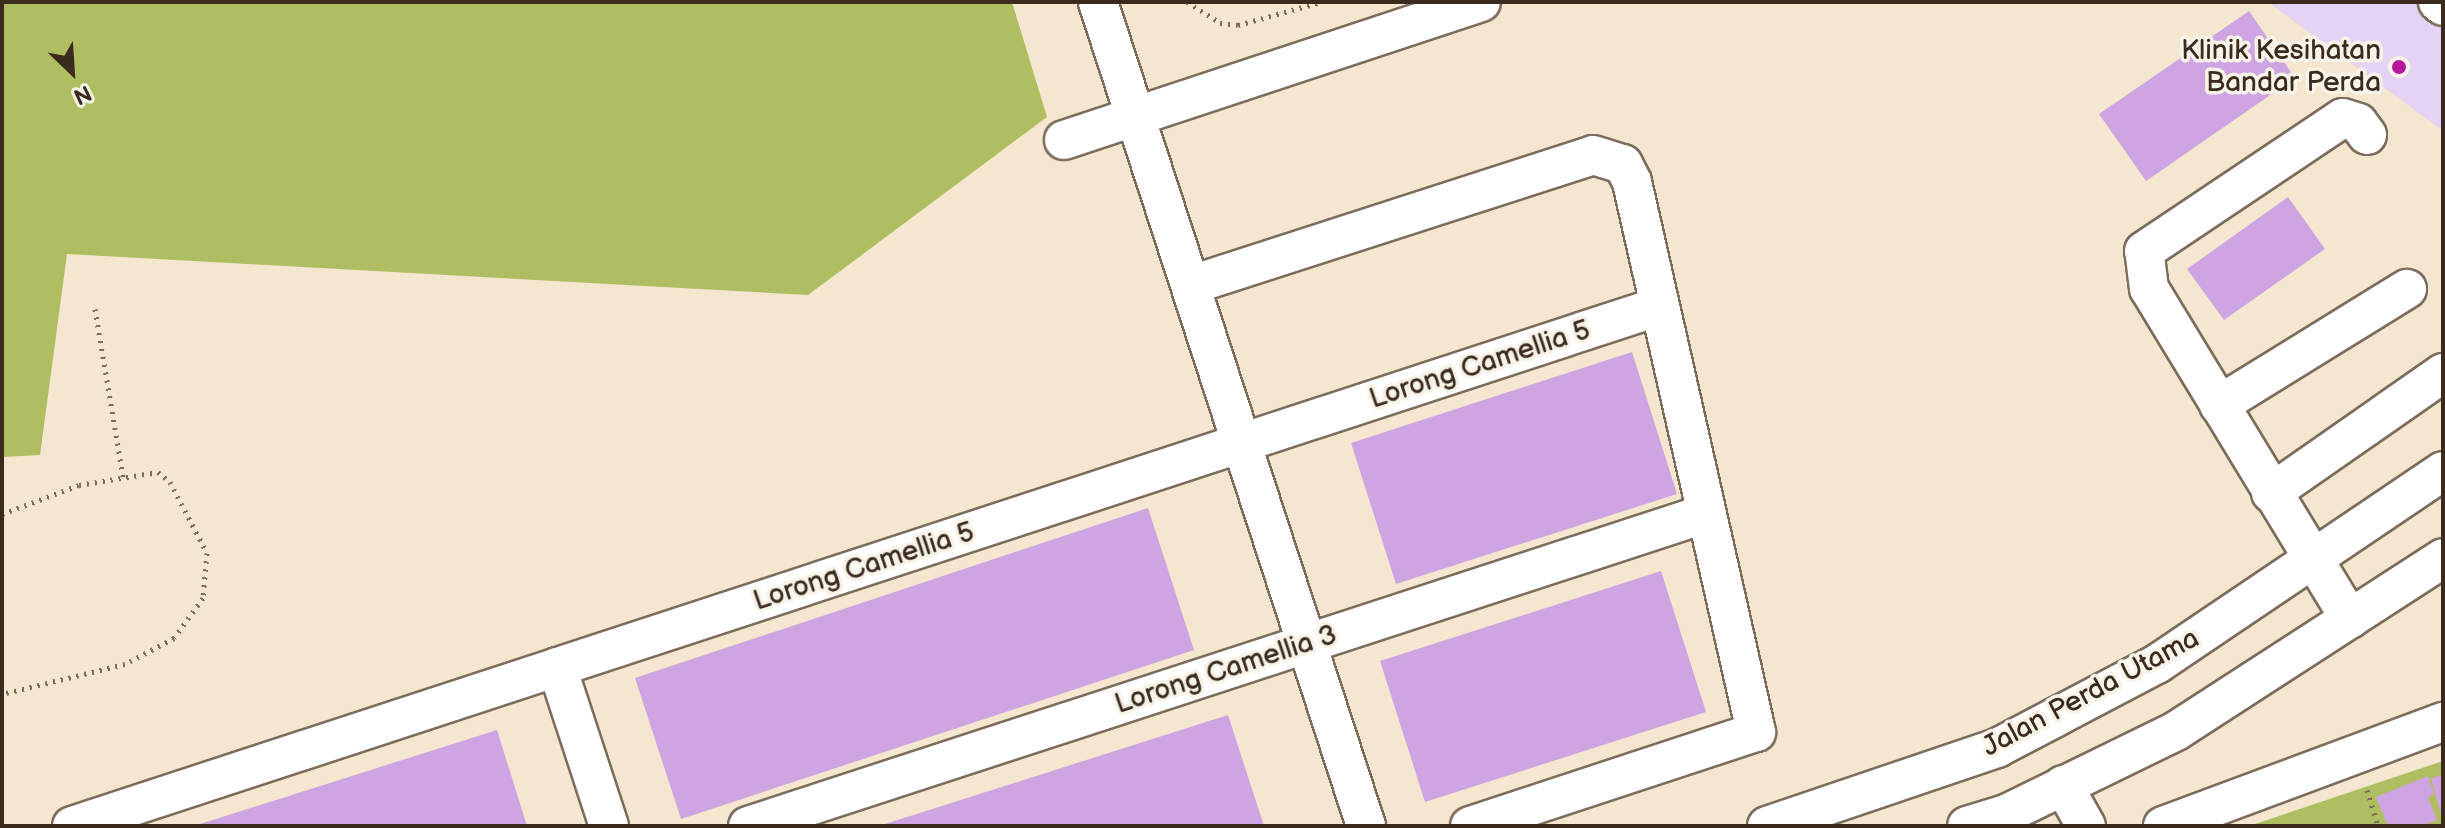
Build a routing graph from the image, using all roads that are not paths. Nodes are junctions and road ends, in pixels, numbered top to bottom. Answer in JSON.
{"nodes":[{"id":1,"x":1098,"y":2,"type":"edge"},
{"id":2,"x":1481,"y":2,"type":"edge"},
{"id":3,"x":2438,"y":2,"type":"edge"},
{"id":4,"x":2443,"y":6,"type":"edge"},
{"id":5,"x":1135,"y":116,"type":"junction"},
{"id":6,"x":2367,"y":135,"type":"dead end"},
{"id":7,"x":1064,"y":140,"type":"dead end"},
{"id":8,"x":1191,"y":285,"type":"junction"},
{"id":9,"x":2407,"y":289,"type":"dead end"},
{"id":10,"x":1657,"y":307,"type":"junction"},
{"id":11,"x":2443,"y":373,"type":"edge"},
{"id":12,"x":2219,"y":405,"type":"junction"},
{"id":13,"x":1242,"y":443,"type":"junction"},
{"id":14,"x":2443,"y":471,"type":"edge"},
{"id":15,"x":2271,"y":493,"type":"junction"},
{"id":16,"x":1704,"y":514,"type":"junction"},
{"id":17,"x":2443,"y":558,"type":"edge"},
{"id":18,"x":2310,"y":561,"type":"junction"},
{"id":19,"x":2350,"y":619,"type":"junction"},
{"id":20,"x":1307,"y":644,"type":"junction"},
{"id":21,"x":557,"y":667,"type":"junction"},
{"id":22,"x":2443,"y":722,"type":"edge"},
{"id":23,"x":2063,"y":785,"type":"junction"},
{"id":24,"x":72,"y":826,"type":"edge"},
{"id":25,"x":609,"y":826,"type":"edge"},
{"id":26,"x":748,"y":826,"type":"edge"},
{"id":27,"x":1366,"y":826,"type":"edge"},
{"id":28,"x":1470,"y":826,"type":"edge"},
{"id":29,"x":1767,"y":826,"type":"edge"},
{"id":30,"x":1967,"y":826,"type":"edge"},
{"id":31,"x":2086,"y":826,"type":"edge"},
{"id":32,"x":2163,"y":826,"type":"edge"}],
"edges":[{"from":1,"to":5,"type":"street"},
{"from":2,"to":5,"type":"street"},
{"from":3,"to":4,"type":"street"},
{"from":5,"to":7,"type":"street"},
{"from":5,"to":8,"type":"street"},
{"from":6,"to":12,"type":"street"},
{"from":8,"to":10,"type":"street"},
{"from":8,"to":13,"type":"street"},
{"from":9,"to":12,"type":"street"},
{"from":10,"to":13,"type":"street","name":"Lorong Camellia 5"},
{"from":10,"to":16,"type":"street"},
{"from":11,"to":15,"type":"street"},
{"from":12,"to":15,"type":"street"},
{"from":13,"to":20,"type":"street"},
{"from":13,"to":21,"type":"street","name":"Lorong Camellia 5"},
{"from":14,"to":18,"type":"street","name":"Jalan Perda Utama"},
{"from":15,"to":18,"type":"street"},
{"from":16,"to":20,"type":"street","name":"Lorong Camellia 3"},
{"from":16,"to":28,"type":"street"},
{"from":17,"to":19,"type":"street"},
{"from":18,"to":19,"type":"street"},
{"from":18,"to":29,"type":"street","name":"Jalan Perda Utama"},
{"from":19,"to":23,"type":"street"},
{"from":20,"to":26,"type":"street","name":"Lorong Camellia 3"},
{"from":20,"to":27,"type":"street"},
{"from":21,"to":24,"type":"street","name":"Lorong Camellia 5"},
{"from":21,"to":25,"type":"street"},
{"from":22,"to":32,"type":"street"},
{"from":23,"to":30,"type":"street"},
{"from":23,"to":31,"type":"street"}]}
